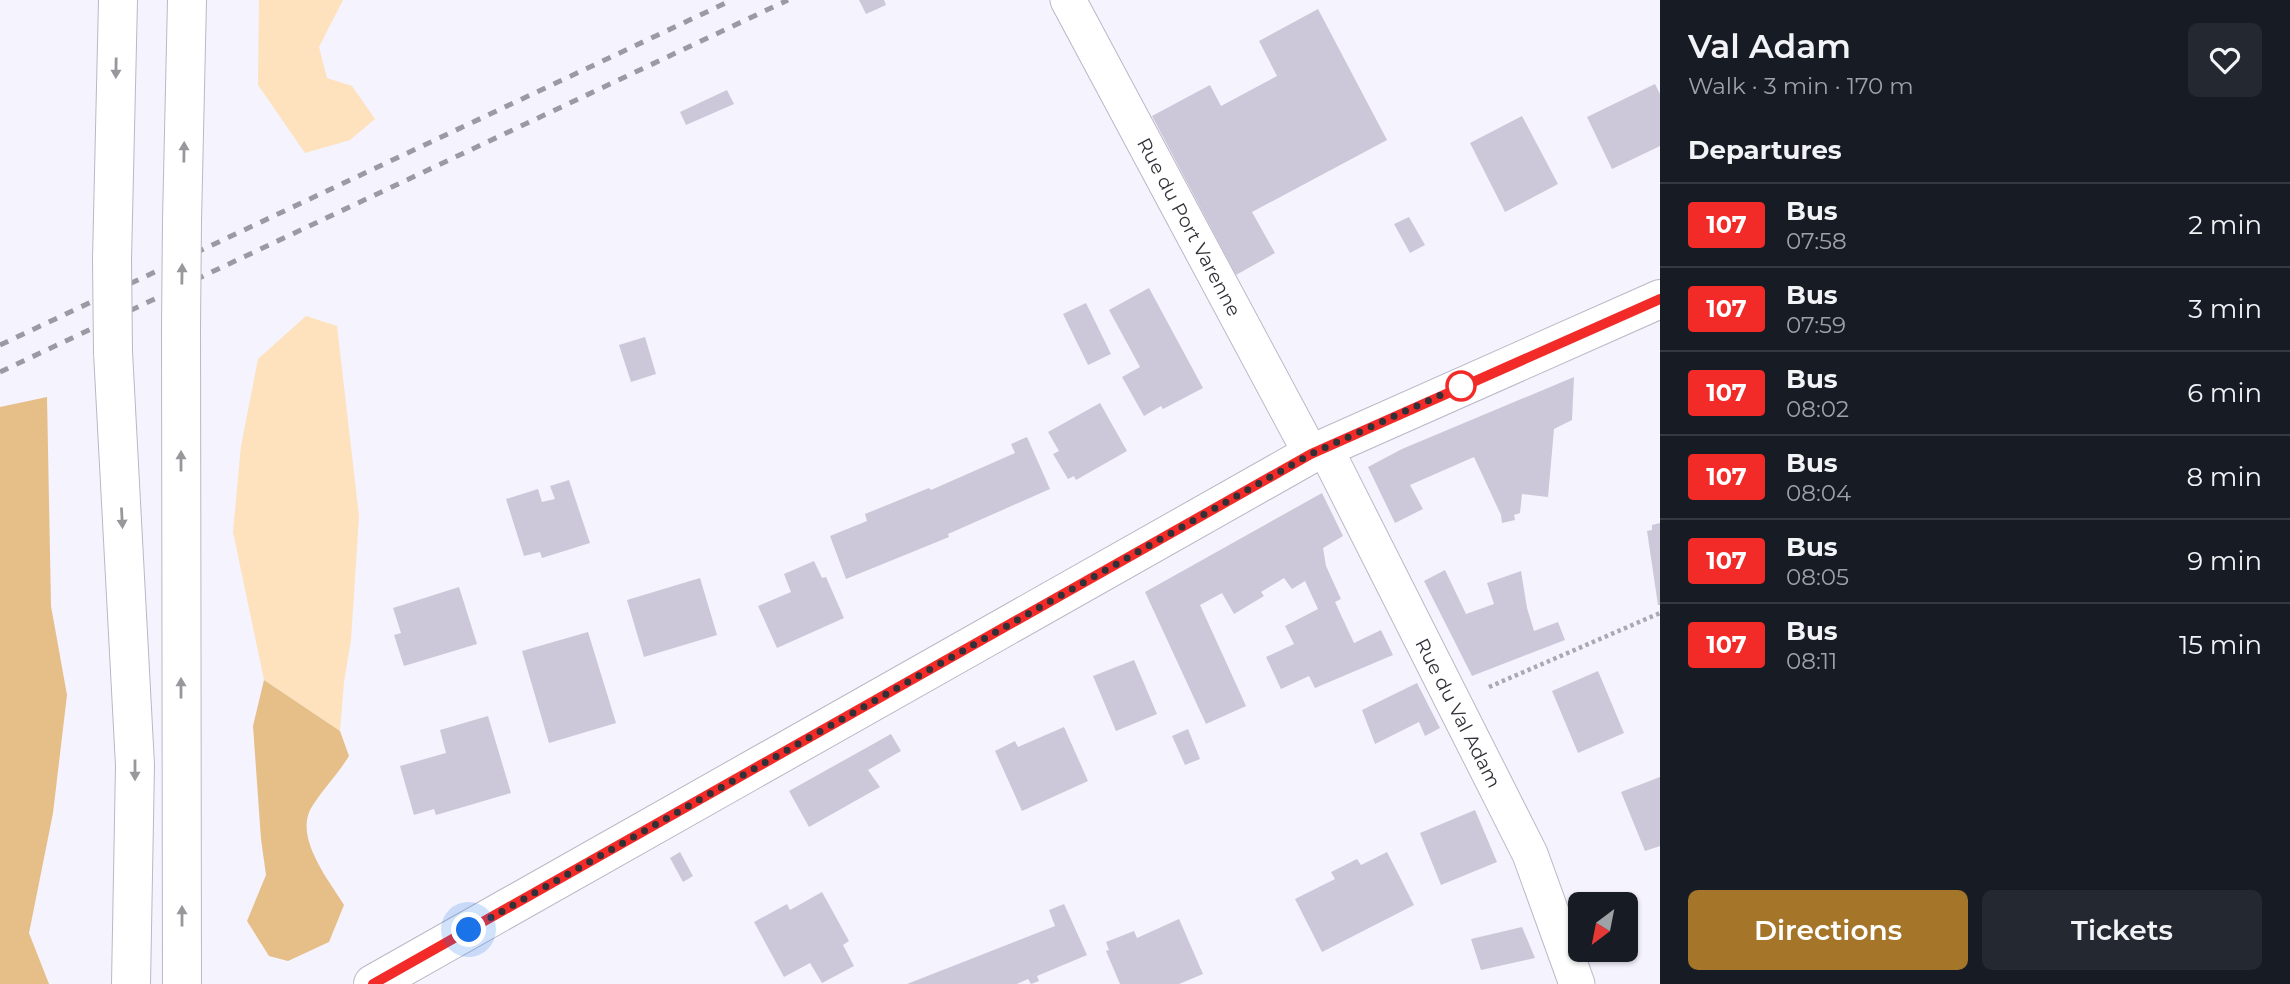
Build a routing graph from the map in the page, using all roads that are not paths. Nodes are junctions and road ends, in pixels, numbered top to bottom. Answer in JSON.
{"nodes":[{"id":1,"x":118,"y":0,"type":"edge"},
{"id":2,"x":187,"y":0,"type":"edge"},
{"id":3,"x":1068,"y":0,"type":"edge"},
{"id":4,"x":1660,"y":299,"type":"edge"},
{"id":5,"x":1318,"y":451,"type":"junction"},
{"id":6,"x":131,"y":984,"type":"edge"},
{"id":7,"x":182,"y":984,"type":"edge"},
{"id":8,"x":373,"y":984,"type":"edge"},
{"id":9,"x":1577,"y":984,"type":"edge"}],
"edges":[{"from":1,"to":6,"type":"main road","one_way":true,"bridge":true},
{"from":7,"to":2,"type":"main road","one_way":true,"bridge":true},
{"from":3,"to":5,"type":"street","name":"Rue du Port Varenne"},
{"from":4,"to":5,"type":"main road"},
{"from":5,"to":8,"type":"main road"},
{"from":5,"to":9,"type":"street","name":"Rue du Val Adam"}]}
